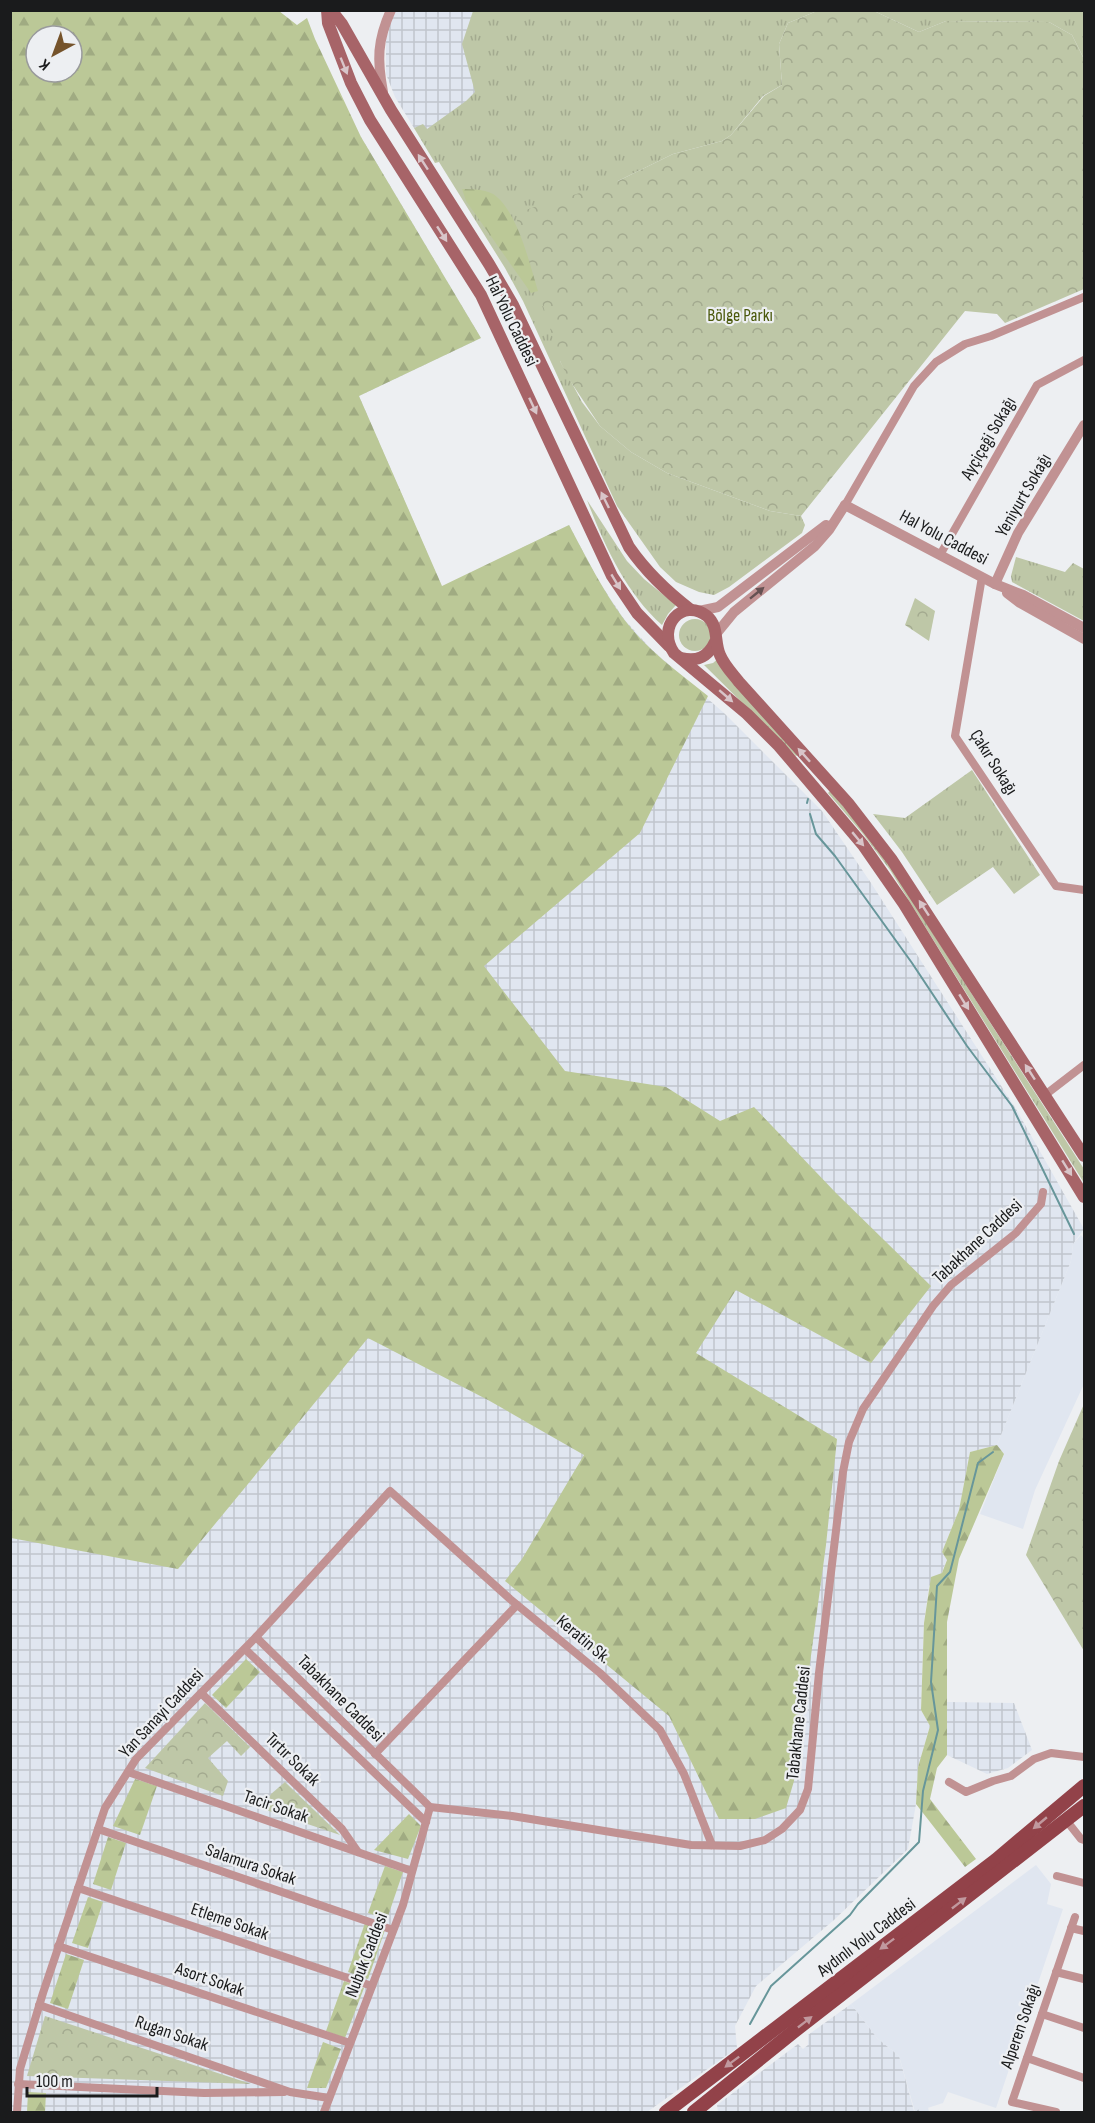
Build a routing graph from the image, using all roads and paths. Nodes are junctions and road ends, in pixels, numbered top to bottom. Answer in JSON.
{"nodes":[{"id":1,"x":329,"y":10,"type":"edge"},
{"id":2,"x":391,"y":10,"type":"edge"},
{"id":3,"x":384,"y":98,"type":"junction"},
{"id":4,"x":1084,"y":297,"type":"edge"},
{"id":5,"x":1084,"y":360,"type":"edge"},
{"id":6,"x":1084,"y":425,"type":"edge"},
{"id":7,"x":845,"y":505,"type":"junction"},
{"id":8,"x":940,"y":555,"type":"junction"},
{"id":9,"x":982,"y":577,"type":"junction"},
{"id":10,"x":995,"y":584,"type":"junction"},
{"id":11,"x":695,"y":611,"type":"junction"},
{"id":12,"x":1084,"y":628,"type":"edge"},
{"id":13,"x":716,"y":638,"type":"junction"},
{"id":14,"x":1084,"y":639,"type":"edge"},
{"id":15,"x":669,"y":646,"type":"junction"},
{"id":16,"x":681,"y":658,"type":"junction"},
{"id":17,"x":1084,"y":890,"type":"edge"},
{"id":18,"x":1084,"y":1065,"type":"edge"},
{"id":19,"x":1046,"y":1095,"type":"junction"},
{"id":20,"x":1084,"y":1156,"type":"edge"},
{"id":21,"x":1044,"y":1192,"type":"dead end"},
{"id":22,"x":1084,"y":1197,"type":"edge"},
{"id":23,"x":390,"y":1491,"type":"joint"},
{"id":24,"x":517,"y":1605,"type":"junction"},
{"id":25,"x":256,"y":1637,"type":"junction"},
{"id":26,"x":245,"y":1649,"type":"junction"},
{"id":27,"x":201,"y":1693,"type":"junction"},
{"id":28,"x":375,"y":1754,"type":"junction"},
{"id":29,"x":1084,"y":1757,"type":"edge"},
{"id":30,"x":128,"y":1772,"type":"junction"},
{"id":31,"x":949,"y":1782,"type":"dead end"},
{"id":32,"x":1084,"y":1786,"type":"edge"},
{"id":33,"x":1084,"y":1806,"type":"edge"},
{"id":34,"x":430,"y":1807,"type":"junction"},
{"id":35,"x":1066,"y":1820,"type":"junction"},
{"id":36,"x":426,"y":1822,"type":"junction"},
{"id":37,"x":98,"y":1829,"type":"junction"},
{"id":38,"x":1084,"y":1840,"type":"edge"},
{"id":39,"x":712,"y":1845,"type":"junction"},
{"id":40,"x":358,"y":1852,"type":"junction"},
{"id":41,"x":412,"y":1871,"type":"junction"},
{"id":42,"x":1057,"y":1876,"type":"dead end"},
{"id":43,"x":1084,"y":1883,"type":"edge"},
{"id":44,"x":78,"y":1888,"type":"junction"},
{"id":45,"x":1075,"y":1917,"type":"dead end"},
{"id":46,"x":1071,"y":1928,"type":"junction"},
{"id":47,"x":393,"y":1930,"type":"junction"},
{"id":48,"x":1084,"y":1932,"type":"edge"},
{"id":49,"x":58,"y":1946,"type":"junction"},
{"id":50,"x":1056,"y":1972,"type":"junction"},
{"id":51,"x":1084,"y":1979,"type":"edge"},
{"id":52,"x":372,"y":1986,"type":"junction"},
{"id":53,"x":39,"y":2005,"type":"junction"},
{"id":54,"x":1042,"y":2014,"type":"junction"},
{"id":55,"x":1084,"y":2028,"type":"edge"},
{"id":56,"x":350,"y":2043,"type":"junction"},
{"id":57,"x":1027,"y":2058,"type":"junction"},
{"id":58,"x":1084,"y":2078,"type":"edge"},
{"id":59,"x":18,"y":2084,"type":"junction"},
{"id":60,"x":290,"y":2092,"type":"junction"},
{"id":61,"x":329,"y":2098,"type":"junction"},
{"id":62,"x":17,"y":2112,"type":"edge"},
{"id":63,"x":324,"y":2112,"type":"edge"},
{"id":64,"x":666,"y":2112,"type":"edge"},
{"id":65,"x":695,"y":2112,"type":"edge"},
{"id":66,"x":1056,"y":2112,"type":"edge"}],
"edges":[{"from":1,"to":3,"type":"main road","name":"Hal Yolu Caddesi"},
{"from":1,"to":15,"type":"main road","name":"Hal Yolu Caddesi","one_way":true},
{"from":2,"to":3,"type":"street"},
{"from":11,"to":3,"type":"main road","name":"Hal Yolu Caddesi","one_way":true},
{"from":4,"to":7,"type":"street"},
{"from":5,"to":8,"type":"street","name":"Ayçiçeği Sokağı"},
{"from":6,"to":10,"type":"street","name":"Yeniyurt Sokağı"},
{"from":7,"to":8,"type":"street","name":"Hal Yolu Caddesi"},
{"from":7,"to":11,"type":"street"},
{"from":13,"to":7,"type":"street","one_way":true},
{"from":8,"to":9,"type":"street","name":"Hal Yolu Caddesi"},
{"from":9,"to":10,"type":"street","name":"Hal Yolu Caddesi"},
{"from":9,"to":17,"type":"street","name":"Çakır Sokağı"},
{"from":10,"to":12,"type":"street","name":"Hal Yolu Caddesi"},
{"from":10,"to":14,"type":"street","name":"Hal Yolu Caddesi"},
{"from":11,"to":13,"type":"main road"},
{"from":11,"to":15,"type":"main road"},
{"from":13,"to":16,"type":"main road"},
{"from":19,"to":13,"type":"main road","one_way":true},
{"from":15,"to":16,"type":"main road"},
{"from":16,"to":22,"type":"main road","one_way":true},
{"from":18,"to":19,"type":"street"},
{"from":19,"to":20,"type":"main road"},
{"from":21,"to":39,"type":"street","name":"Tabakhane Caddesi"},
{"from":23,"to":24,"type":"street","name":"Keratin Sk."},
{"from":23,"to":25,"type":"street","name":"Yan Sanayi Caddesi"},
{"from":24,"to":28,"type":"street"},
{"from":24,"to":39,"type":"street","name":"Keratin Sk."},
{"from":25,"to":26,"type":"street","name":"Yan Sanayi Caddesi"},
{"from":25,"to":28,"type":"street","name":"Tabakhane Caddesi"},
{"from":26,"to":27,"type":"street","name":"Yan Sanayi Caddesi"},
{"from":26,"to":36,"type":"street"},
{"from":27,"to":30,"type":"street","name":"Yan Sanayi Caddesi"},
{"from":27,"to":40,"type":"street","name":"Tırtır Sokak"},
{"from":28,"to":34,"type":"street","name":"Tabakhane Caddesi"},
{"from":29,"to":31,"type":"street"},
{"from":30,"to":37,"type":"street","name":"Yan Sanayi Caddesi"},
{"from":30,"to":40,"type":"street","name":"Tacir Sokak"},
{"from":32,"to":64,"type":"main road","name":"Aydınlı Yolu Caddesi","one_way":true},
{"from":33,"to":35,"type":"main road","name":"Aydınlı Yolu Caddesi"},
{"from":34,"to":36,"type":"street","name":"Nubuk Caddesi"},
{"from":34,"to":39,"type":"street","name":"Tabakhane Caddesi"},
{"from":35,"to":38,"type":"street"},
{"from":65,"to":35,"type":"main road","name":"Aydınlı Yolu Caddesi","one_way":true},
{"from":36,"to":41,"type":"street","name":"Nubuk Caddesi"},
{"from":37,"to":44,"type":"street","name":"Yan Sanayi Caddesi"},
{"from":37,"to":47,"type":"street","name":"Salamura Sokak"},
{"from":40,"to":41,"type":"street","name":"Tacir Sokak"},
{"from":41,"to":47,"type":"street","name":"Nubuk Caddesi"},
{"from":42,"to":43,"type":"street"},
{"from":44,"to":49,"type":"street","name":"Yan Sanayi Caddesi"},
{"from":44,"to":52,"type":"street","name":"Etleme Sokak"},
{"from":45,"to":46,"type":"street","name":"Alperen Sokağı"},
{"from":46,"to":48,"type":"street"},
{"from":46,"to":50,"type":"street","name":"Alperen Sokağı"},
{"from":47,"to":52,"type":"street","name":"Nubuk Caddesi"},
{"from":49,"to":53,"type":"street","name":"Yan Sanayi Caddesi"},
{"from":49,"to":56,"type":"street","name":"Asort Sokak"},
{"from":50,"to":51,"type":"street"},
{"from":50,"to":54,"type":"street","name":"Alperen Sokağı"},
{"from":52,"to":56,"type":"street","name":"Nubuk Caddesi"},
{"from":53,"to":59,"type":"street","name":"Yan Sanayi Caddesi"},
{"from":53,"to":60,"type":"street","name":"Rugan Sokak"},
{"from":54,"to":55,"type":"street"},
{"from":54,"to":57,"type":"street","name":"Alperen Sokağı"},
{"from":56,"to":61,"type":"street","name":"Nubuk Caddesi"},
{"from":57,"to":58,"type":"street"},
{"from":57,"to":66,"type":"street","name":"Alperen Sokağı"},
{"from":59,"to":60,"type":"street"},
{"from":59,"to":62,"type":"street","name":"Yan Sanayi Caddesi"},
{"from":60,"to":61,"type":"street","name":"Rugan Sokak"},
{"from":61,"to":63,"type":"street","name":"Nubuk Caddesi"}]}
